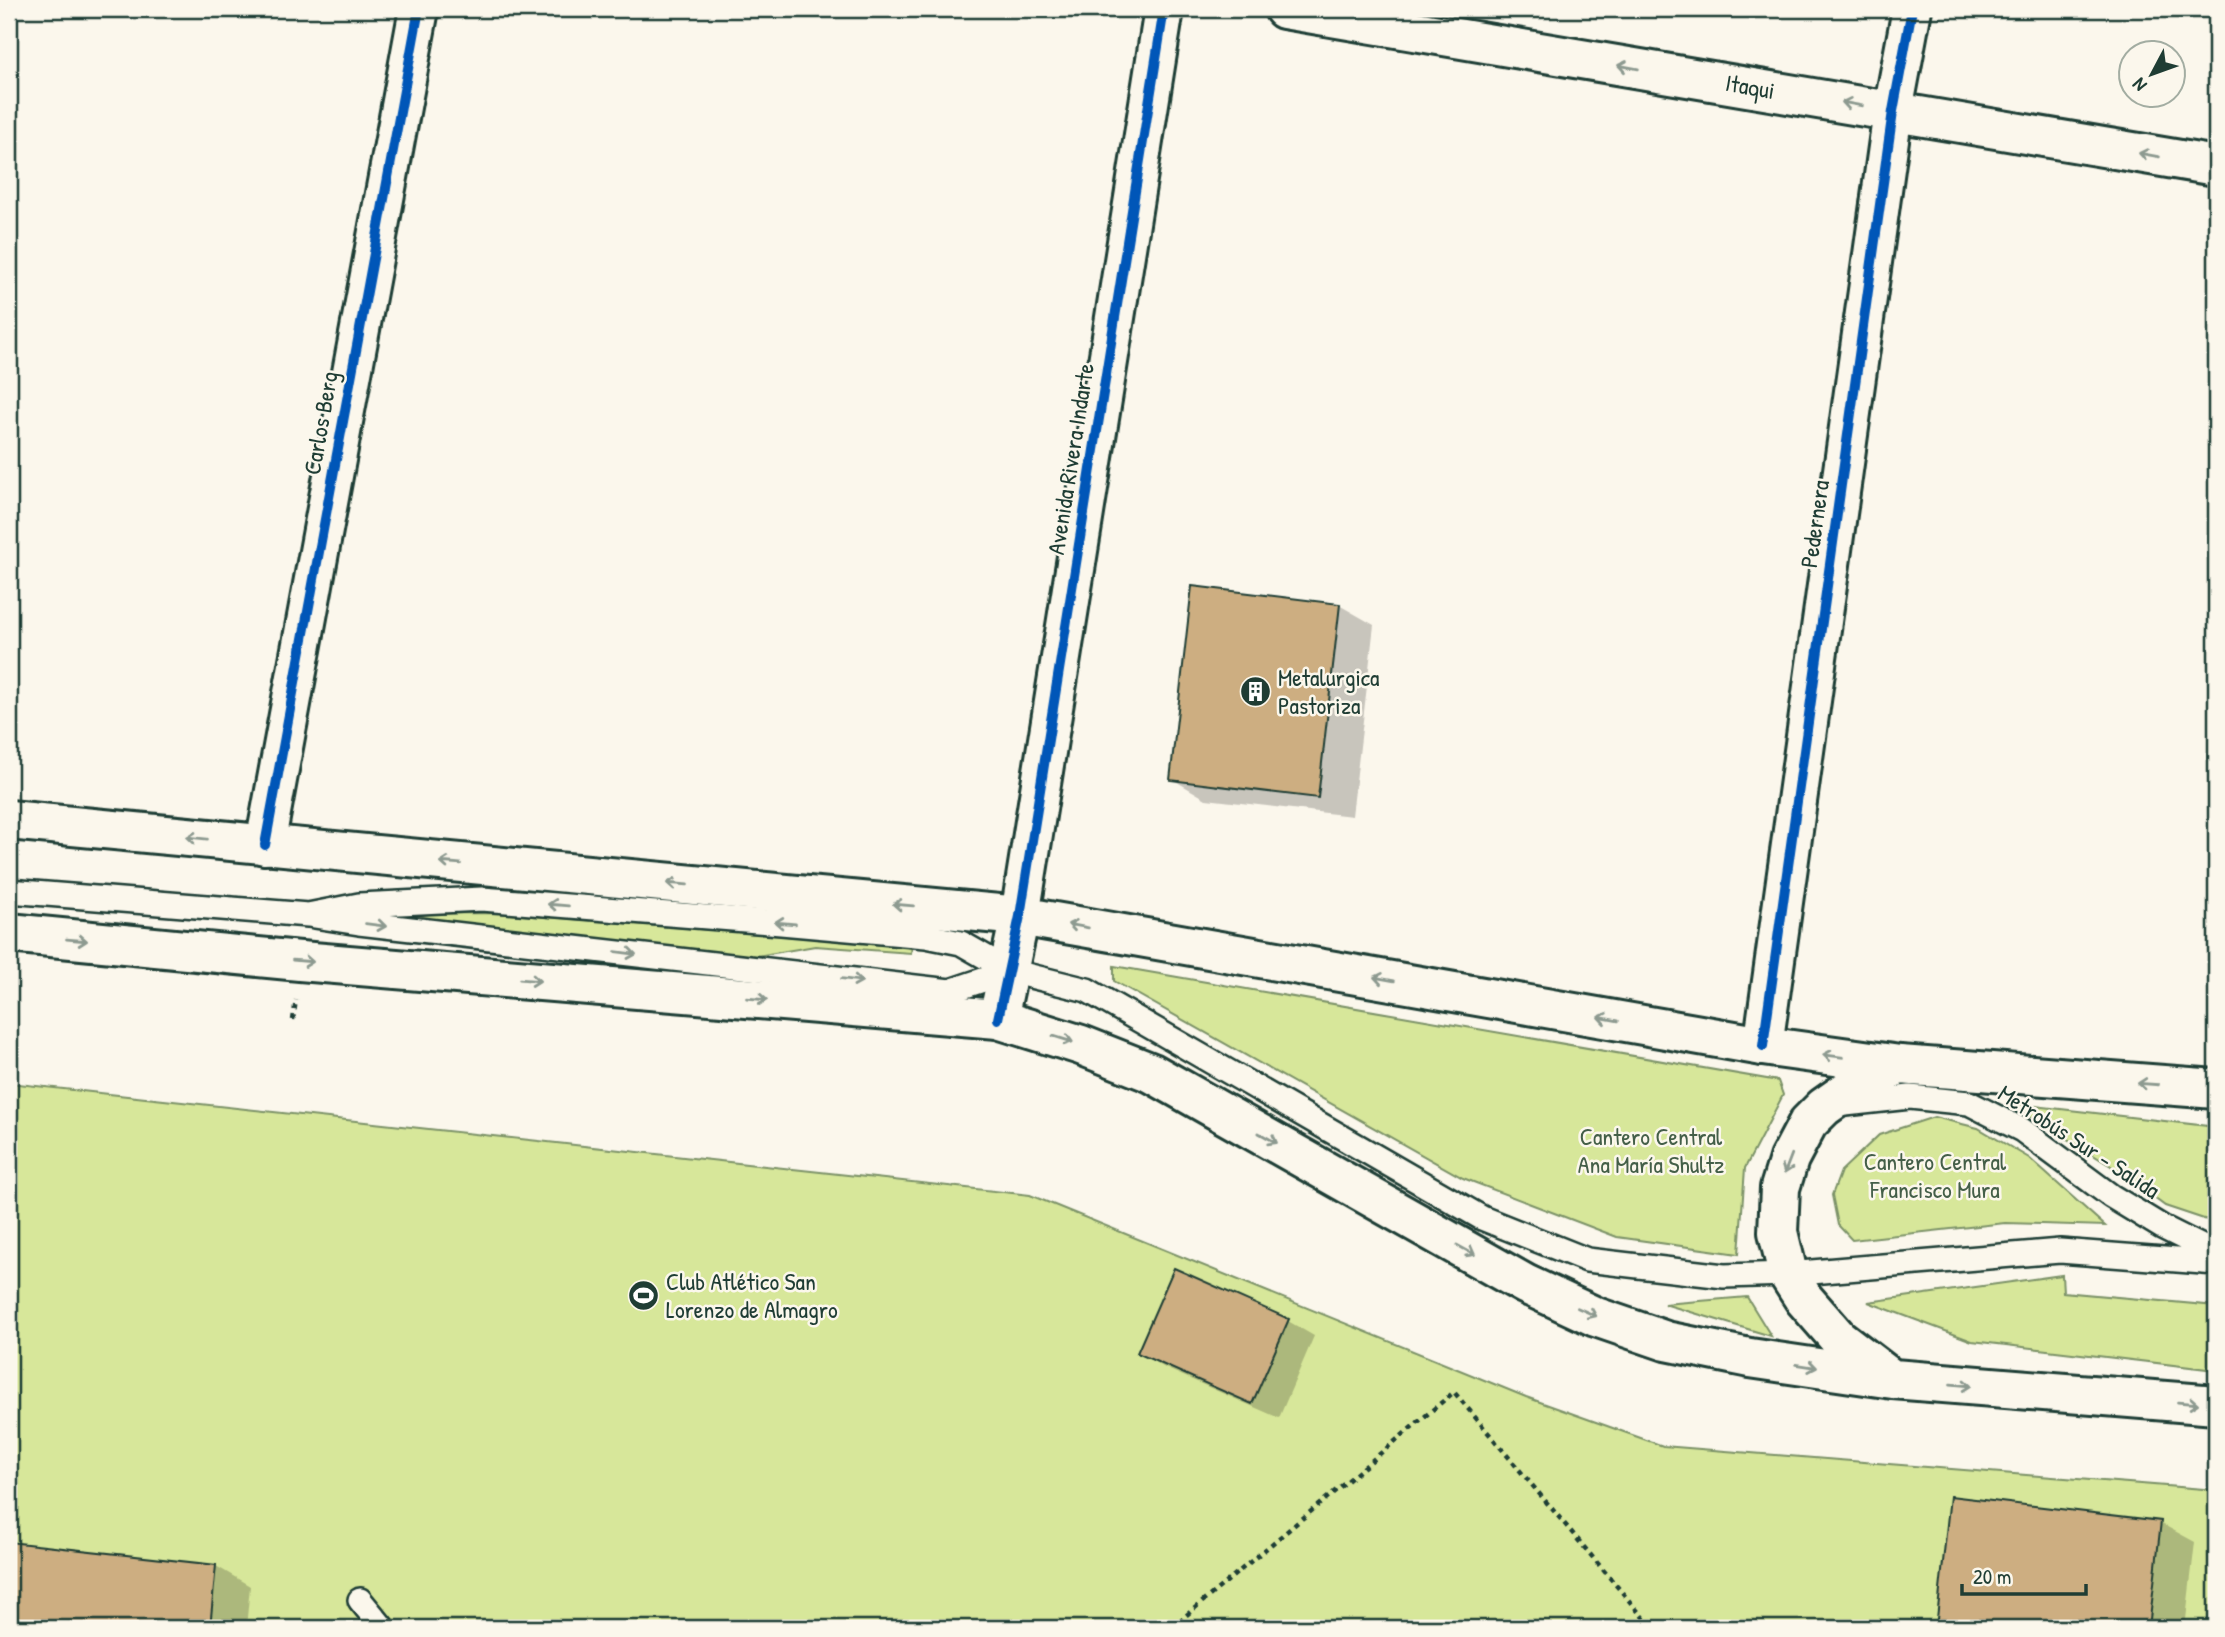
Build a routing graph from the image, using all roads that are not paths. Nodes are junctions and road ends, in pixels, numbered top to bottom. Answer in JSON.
{"nodes":[{"id":1,"x":419,"y":9,"type":"edge"},
{"id":2,"x":1164,"y":9,"type":"edge"},
{"id":3,"x":1284,"y":9,"type":"edge"},
{"id":4,"x":1912,"y":9,"type":"edge"},
{"id":5,"x":1894,"y":111,"type":"junction"},
{"id":6,"x":2216,"y":166,"type":"edge"},
{"id":7,"x":9,"y":820,"type":"edge"},
{"id":8,"x":265,"y":845,"type":"junction"},
{"id":9,"x":9,"y":891,"type":"edge"},
{"id":10,"x":308,"y":915,"type":"junction"},
{"id":11,"x":1020,"y":916,"type":"junction"},
{"id":12,"x":9,"y":933,"type":"edge"},
{"id":13,"x":926,"y":936,"type":"junction"},
{"id":14,"x":1010,"y":971,"type":"junction"},
{"id":15,"x":998,"y":1019,"type":"junction"},
{"id":16,"x":1763,"y":1046,"type":"junction"},
{"id":17,"x":1900,"y":1065,"type":"junction"},
{"id":18,"x":2216,"y":1089,"type":"edge"},
{"id":19,"x":1824,"y":1107,"type":"junction"},
{"id":20,"x":2216,"y":1254,"type":"edge"},
{"id":21,"x":2216,"y":1263,"type":"edge"},
{"id":22,"x":1787,"y":1274,"type":"junction"},
{"id":23,"x":1893,"y":1379,"type":"junction"},
{"id":24,"x":2216,"y":1405,"type":"edge"},
{"id":25,"x":360,"y":1600,"type":"dead end"},
{"id":26,"x":383,"y":1628,"type":"edge"}],
"edges":[{"from":1,"to":8,"type":"main road","name":"Carlos Berg"},
{"from":2,"to":11,"type":"main road","name":"Avenida Rivera Indarte"},
{"from":5,"to":3,"type":"main road","name":"Itaqui","one_way":true},
{"from":4,"to":5,"type":"main road","name":"Pedernera"},
{"from":6,"to":5,"type":"main road","name":"Itaqui","one_way":true},
{"from":5,"to":16,"type":"main road","name":"Pedernera"},
{"from":8,"to":7,"type":"main road","one_way":true},
{"from":11,"to":8,"type":"main road","one_way":true},
{"from":9,"to":10,"type":"lane"},
{"from":13,"to":10,"type":"lane","one_way":true},
{"from":10,"to":14,"type":"lane","one_way":true},
{"from":11,"to":13,"type":"lane"},
{"from":11,"to":14,"type":"main road","name":"Avenida Rivera Indarte"},
{"from":16,"to":11,"type":"main road","one_way":true},
{"from":12,"to":15,"type":"main road","one_way":true},
{"from":13,"to":14,"type":"lane"},
{"from":14,"to":15,"type":"main road","name":"Avenida Rivera Indarte"},
{"from":14,"to":22,"type":"lane"},
{"from":15,"to":23,"type":"main road","one_way":true},
{"from":17,"to":16,"type":"main road","one_way":true},
{"from":18,"to":17,"type":"main road","one_way":true},
{"from":17,"to":19,"type":"main road"},
{"from":19,"to":20,"type":"lane","name":"Metrobús Sur - Salida"},
{"from":19,"to":22,"type":"main road","one_way":true},
{"from":21,"to":22,"type":"lane"},
{"from":22,"to":23,"type":"main road"},
{"from":23,"to":24,"type":"main road","one_way":true},
{"from":25,"to":26,"type":"lane"}]}
